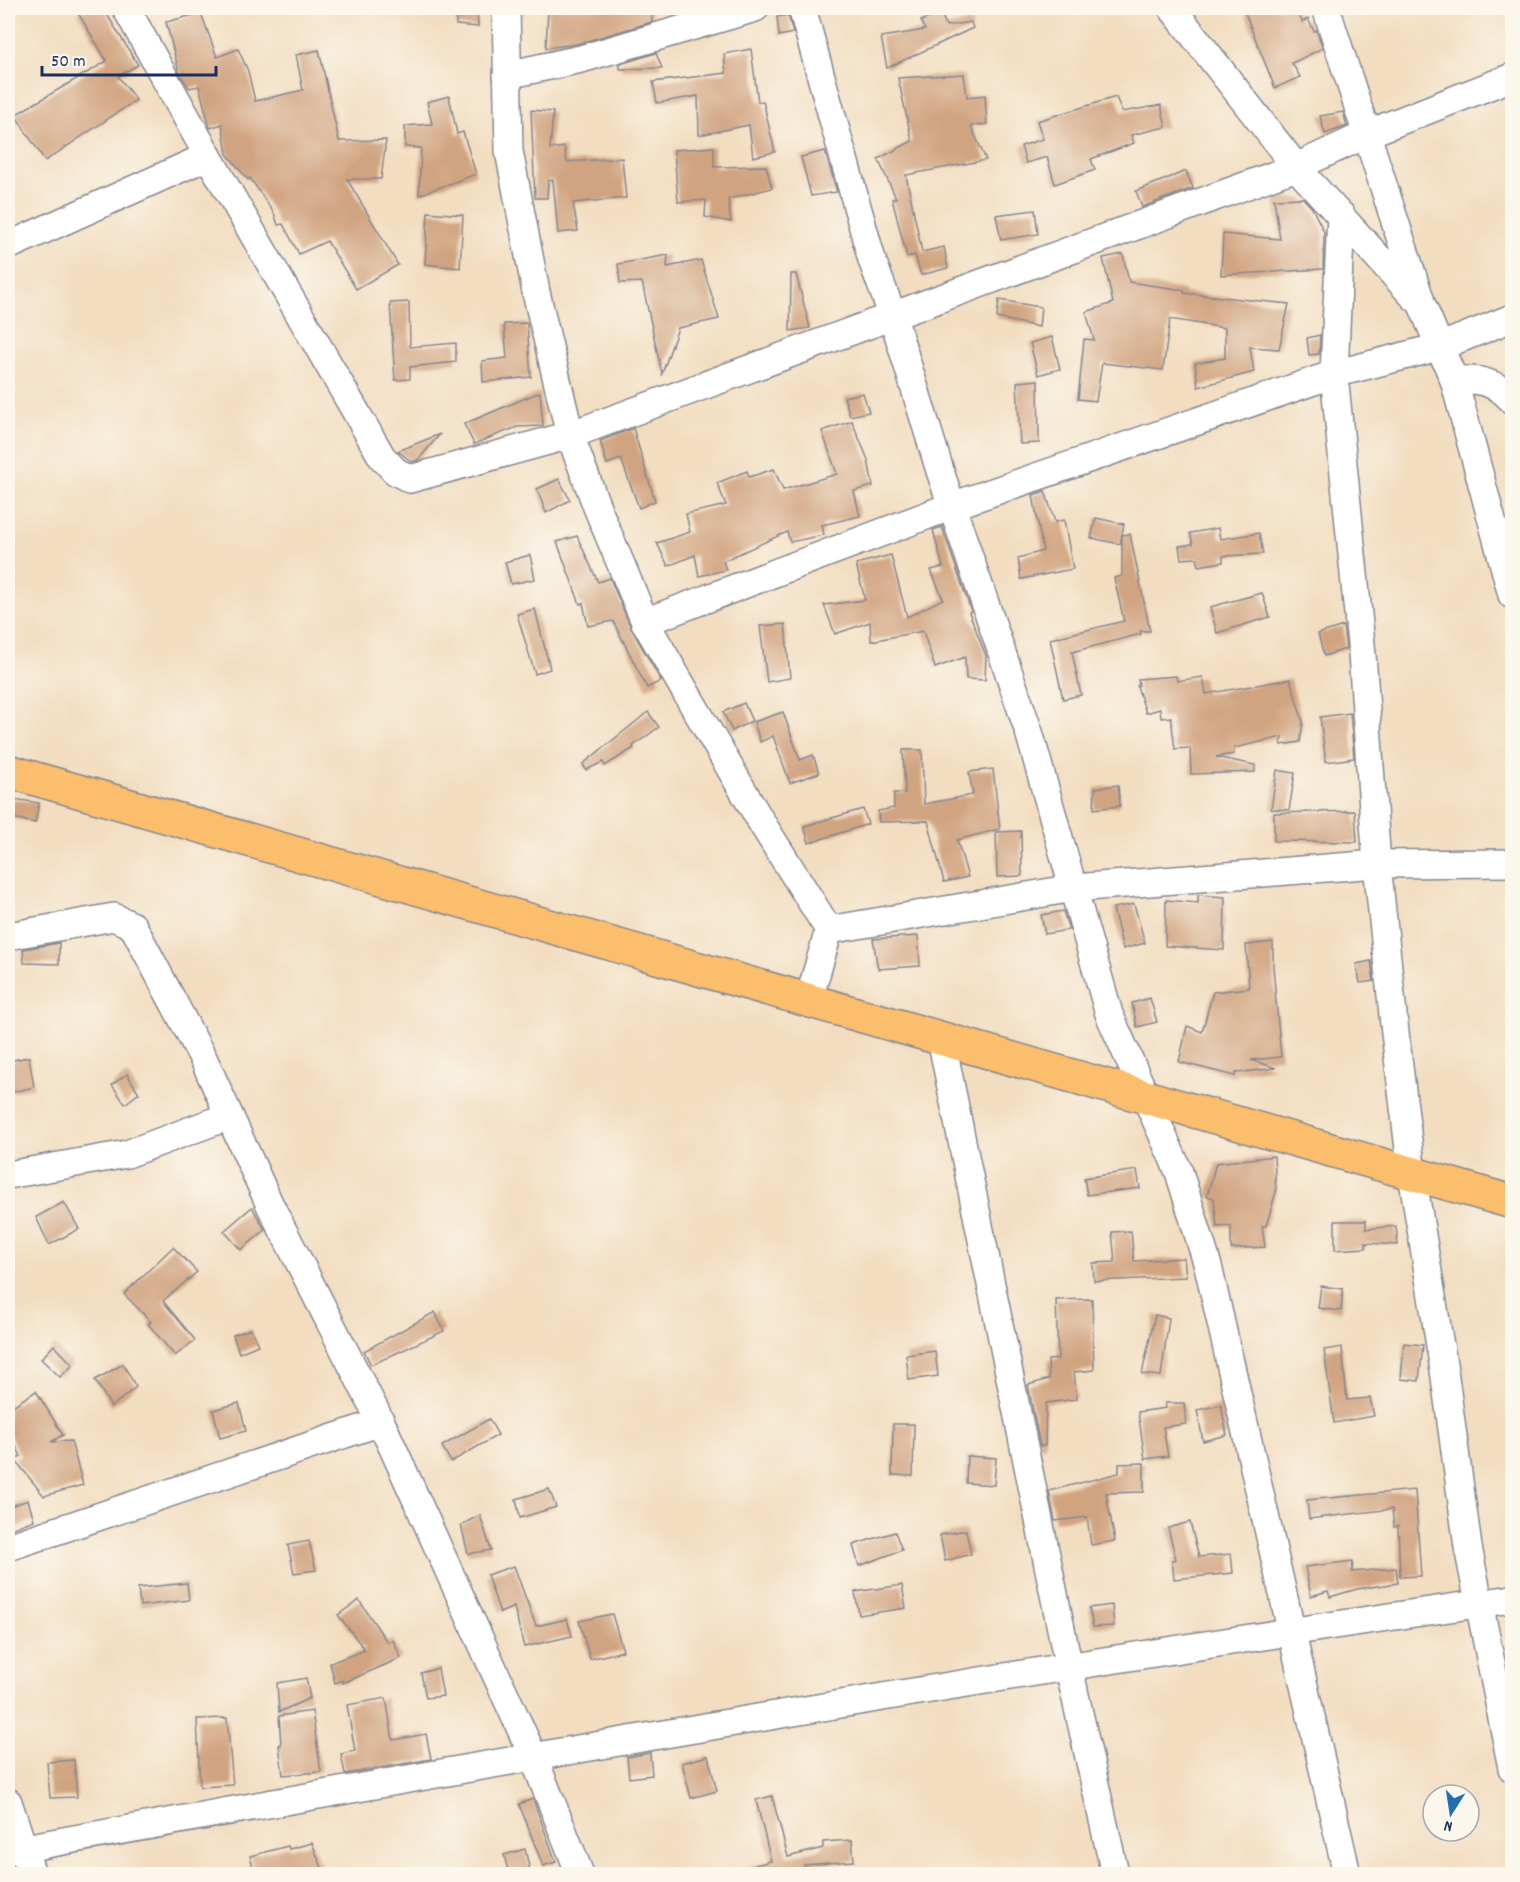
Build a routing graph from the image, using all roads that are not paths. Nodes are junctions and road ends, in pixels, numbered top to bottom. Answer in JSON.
{"nodes":[{"id":1,"x":126,"y":8,"type":"edge"},
{"id":2,"x":506,"y":8,"type":"edge"},
{"id":3,"x":756,"y":8,"type":"edge"},
{"id":4,"x":802,"y":8,"type":"edge"},
{"id":5,"x":1172,"y":8,"type":"edge"},
{"id":6,"x":1326,"y":8,"type":"edge"},
{"id":7,"x":507,"y":75,"type":"junction"},
{"id":8,"x":1512,"y":77,"type":"edge"},
{"id":9,"x":1367,"y":134,"type":"junction"},
{"id":10,"x":208,"y":156,"type":"junction"},
{"id":11,"x":1296,"y":167,"type":"junction"},
{"id":12,"x":1341,"y":215,"type":"junction"},
{"id":13,"x":8,"y":246,"type":"edge"},
{"id":14,"x":1422,"y":305,"type":"junction"},
{"id":15,"x":892,"y":314,"type":"junction"},
{"id":16,"x":1512,"y":318,"type":"edge"},
{"id":17,"x":1439,"y":347,"type":"junction"},
{"id":18,"x":1334,"y":374,"type":"junction"},
{"id":19,"x":1454,"y":380,"type":"junction"},
{"id":20,"x":1512,"y":400,"type":"edge"},
{"id":21,"x":570,"y":435,"type":"junction"},
{"id":22,"x":952,"y":506,"type":"junction"},
{"id":23,"x":1512,"y":595,"type":"edge"},
{"id":24,"x":645,"y":621,"type":"junction"},
{"id":25,"x":8,"y":771,"type":"edge"},
{"id":26,"x":1512,"y":863,"type":"edge"},
{"id":27,"x":1377,"y":864,"type":"junction"},
{"id":28,"x":1074,"y":888,"type":"junction"},
{"id":29,"x":829,"y":930,"type":"junction"},
{"id":30,"x":8,"y":936,"type":"edge"},
{"id":31,"x":808,"y":1002,"type":"junction"},
{"id":32,"x":941,"y":1038,"type":"junction"},
{"id":33,"x":1147,"y":1096,"type":"junction"},
{"id":34,"x":229,"y":1116,"type":"junction"},
{"id":35,"x":8,"y":1174,"type":"edge"},
{"id":36,"x":1412,"y":1174,"type":"junction"},
{"id":37,"x":1512,"y":1202,"type":"edge"},
{"id":38,"x":381,"y":1422,"type":"junction"},
{"id":39,"x":8,"y":1547,"type":"edge"},
{"id":40,"x":1512,"y":1599,"type":"edge"},
{"id":41,"x":1480,"y":1604,"type":"junction"},
{"id":42,"x":1290,"y":1632,"type":"junction"},
{"id":43,"x":1069,"y":1668,"type":"junction"},
{"id":44,"x":533,"y":1756,"type":"junction"},
{"id":45,"x":1512,"y":1768,"type":"edge"},
{"id":46,"x":8,"y":1802,"type":"edge"},
{"id":47,"x":16,"y":1849,"type":"edge"},
{"id":48,"x":32,"y":1875,"type":"edge"},
{"id":49,"x":580,"y":1875,"type":"edge"},
{"id":50,"x":1115,"y":1875,"type":"edge"},
{"id":51,"x":1347,"y":1875,"type":"edge"}],
"edges":[{"from":1,"to":10,"type":"street"},
{"from":2,"to":7,"type":"street"},
{"from":3,"to":7,"type":"street"},
{"from":4,"to":15,"type":"street"},
{"from":5,"to":11,"type":"street"},
{"from":6,"to":9,"type":"street"},
{"from":7,"to":21,"type":"street"},
{"from":8,"to":9,"type":"street"},
{"from":9,"to":11,"type":"street"},
{"from":9,"to":14,"type":"street"},
{"from":10,"to":13,"type":"street"},
{"from":10,"to":21,"type":"street"},
{"from":11,"to":12,"type":"street"},
{"from":11,"to":15,"type":"street"},
{"from":12,"to":14,"type":"street"},
{"from":12,"to":18,"type":"street"},
{"from":14,"to":17,"type":"street"},
{"from":15,"to":21,"type":"street"},
{"from":15,"to":22,"type":"street"},
{"from":16,"to":17,"type":"street"},
{"from":17,"to":18,"type":"street"},
{"from":17,"to":19,"type":"street"},
{"from":18,"to":22,"type":"street"},
{"from":18,"to":27,"type":"street"},
{"from":19,"to":20,"type":"street"},
{"from":19,"to":23,"type":"street"},
{"from":21,"to":24,"type":"street"},
{"from":22,"to":24,"type":"street"},
{"from":22,"to":28,"type":"street"},
{"from":24,"to":29,"type":"street"},
{"from":25,"to":31,"type":"highway"},
{"from":26,"to":27,"type":"street"},
{"from":27,"to":28,"type":"street"},
{"from":27,"to":36,"type":"street"},
{"from":28,"to":29,"type":"street"},
{"from":28,"to":33,"type":"street"},
{"from":29,"to":31,"type":"street"},
{"from":30,"to":34,"type":"street"},
{"from":31,"to":32,"type":"highway"},
{"from":32,"to":33,"type":"highway"},
{"from":32,"to":43,"type":"street"},
{"from":33,"to":36,"type":"highway"},
{"from":33,"to":42,"type":"street"},
{"from":34,"to":35,"type":"street"},
{"from":34,"to":38,"type":"street"},
{"from":36,"to":37,"type":"highway"},
{"from":36,"to":41,"type":"street"},
{"from":38,"to":39,"type":"street"},
{"from":38,"to":44,"type":"street"},
{"from":40,"to":41,"type":"street"},
{"from":41,"to":42,"type":"street"},
{"from":41,"to":45,"type":"street"},
{"from":42,"to":43,"type":"street"},
{"from":42,"to":51,"type":"street"},
{"from":43,"to":44,"type":"street"},
{"from":43,"to":50,"type":"street"},
{"from":44,"to":47,"type":"street"},
{"from":44,"to":49,"type":"street"},
{"from":46,"to":47,"type":"street"},
{"from":47,"to":48,"type":"street"}]}
